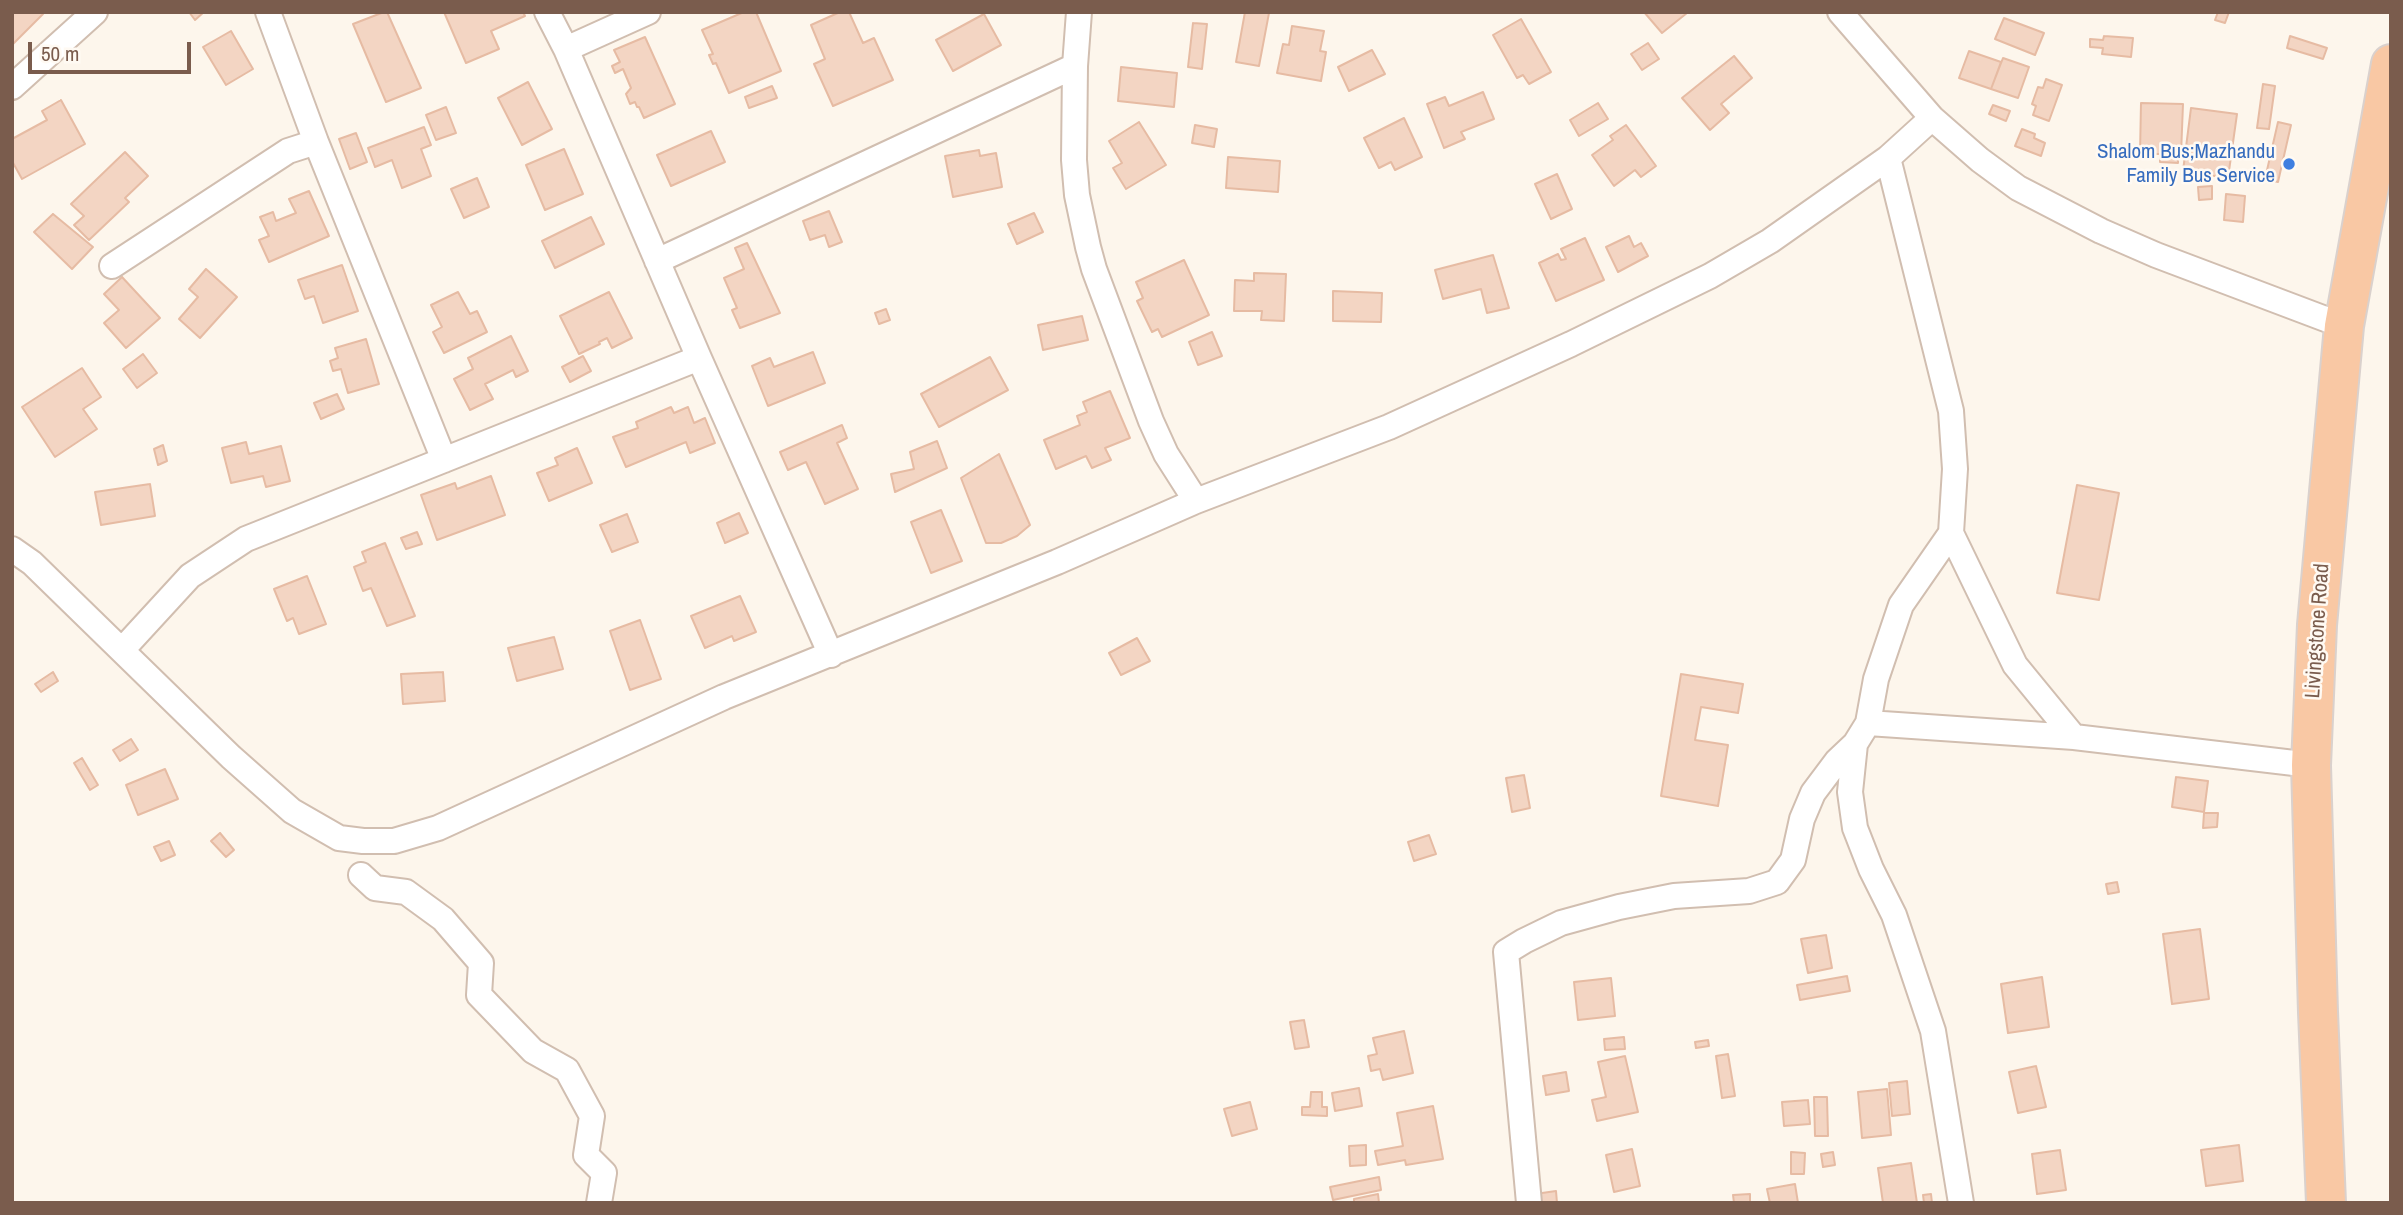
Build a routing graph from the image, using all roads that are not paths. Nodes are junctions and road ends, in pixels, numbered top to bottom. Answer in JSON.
{"nodes":[{"id":1,"x":95,"y":12,"type":"edge"},
{"id":2,"x":268,"y":12,"type":"edge"},
{"id":3,"x":547,"y":12,"type":"edge"},
{"id":4,"x":649,"y":12,"type":"edge"},
{"id":5,"x":1079,"y":12,"type":"edge"},
{"id":6,"x":1840,"y":12,"type":"edge"},
{"id":7,"x":566,"y":49,"type":"junction"},
{"id":8,"x":2391,"y":64,"type":"edge"},
{"id":9,"x":1075,"y":66,"type":"junction"},
{"id":10,"x":12,"y":87,"type":"edge"},
{"id":11,"x":1932,"y":118,"type":"junction"},
{"id":12,"x":316,"y":142,"type":"junction"},
{"id":13,"x":1888,"y":158,"type":"junction"},
{"id":14,"x":657,"y":261,"type":"junction"},
{"id":15,"x":112,"y":266,"type":"dead end"},
{"id":16,"x":2344,"y":326,"type":"junction"},
{"id":17,"x":699,"y":358,"type":"junction"},
{"id":18,"x":444,"y":460,"type":"junction"},
{"id":19,"x":1196,"y":502,"type":"junction"},
{"id":20,"x":1951,"y":533,"type":"junction"},
{"id":21,"x":12,"y":549,"type":"edge"},
{"id":22,"x":122,"y":650,"type":"junction"},
{"id":23,"x":831,"y":655,"type":"junction"},
{"id":24,"x":1861,"y":734,"type":"junction"},
{"id":25,"x":2074,"y":737,"type":"junction"},
{"id":26,"x":2311,"y":765,"type":"junction"},
{"id":27,"x":361,"y":875,"type":"dead end"},
{"id":28,"x":599,"y":1203,"type":"edge"},
{"id":29,"x":1528,"y":1203,"type":"edge"},
{"id":30,"x":1961,"y":1203,"type":"edge"},
{"id":31,"x":2326,"y":1203,"type":"edge"}],
"edges":[{"from":1,"to":10,"type":"street"},
{"from":2,"to":12,"type":"street"},
{"from":3,"to":7,"type":"street"},
{"from":4,"to":7,"type":"street"},
{"from":5,"to":9,"type":"street"},
{"from":6,"to":11,"type":"street"},
{"from":7,"to":14,"type":"street"},
{"from":8,"to":16,"type":"highway","name":"Livingstone Road"},
{"from":9,"to":14,"type":"street"},
{"from":9,"to":19,"type":"street"},
{"from":11,"to":13,"type":"street"},
{"from":11,"to":16,"type":"street"},
{"from":12,"to":15,"type":"street"},
{"from":12,"to":18,"type":"street"},
{"from":13,"to":19,"type":"street"},
{"from":13,"to":20,"type":"street"},
{"from":14,"to":17,"type":"street"},
{"from":16,"to":26,"type":"highway","name":"Livingstone Road"},
{"from":17,"to":18,"type":"street"},
{"from":17,"to":23,"type":"street"},
{"from":18,"to":22,"type":"street"},
{"from":19,"to":23,"type":"street"},
{"from":20,"to":24,"type":"street"},
{"from":20,"to":25,"type":"street"},
{"from":21,"to":22,"type":"street"},
{"from":22,"to":23,"type":"street"},
{"from":24,"to":25,"type":"street"},
{"from":24,"to":29,"type":"street"},
{"from":24,"to":30,"type":"street"},
{"from":25,"to":26,"type":"street"},
{"from":26,"to":31,"type":"highway","name":"Livingstone Road"},
{"from":27,"to":28,"type":"street"}]}
